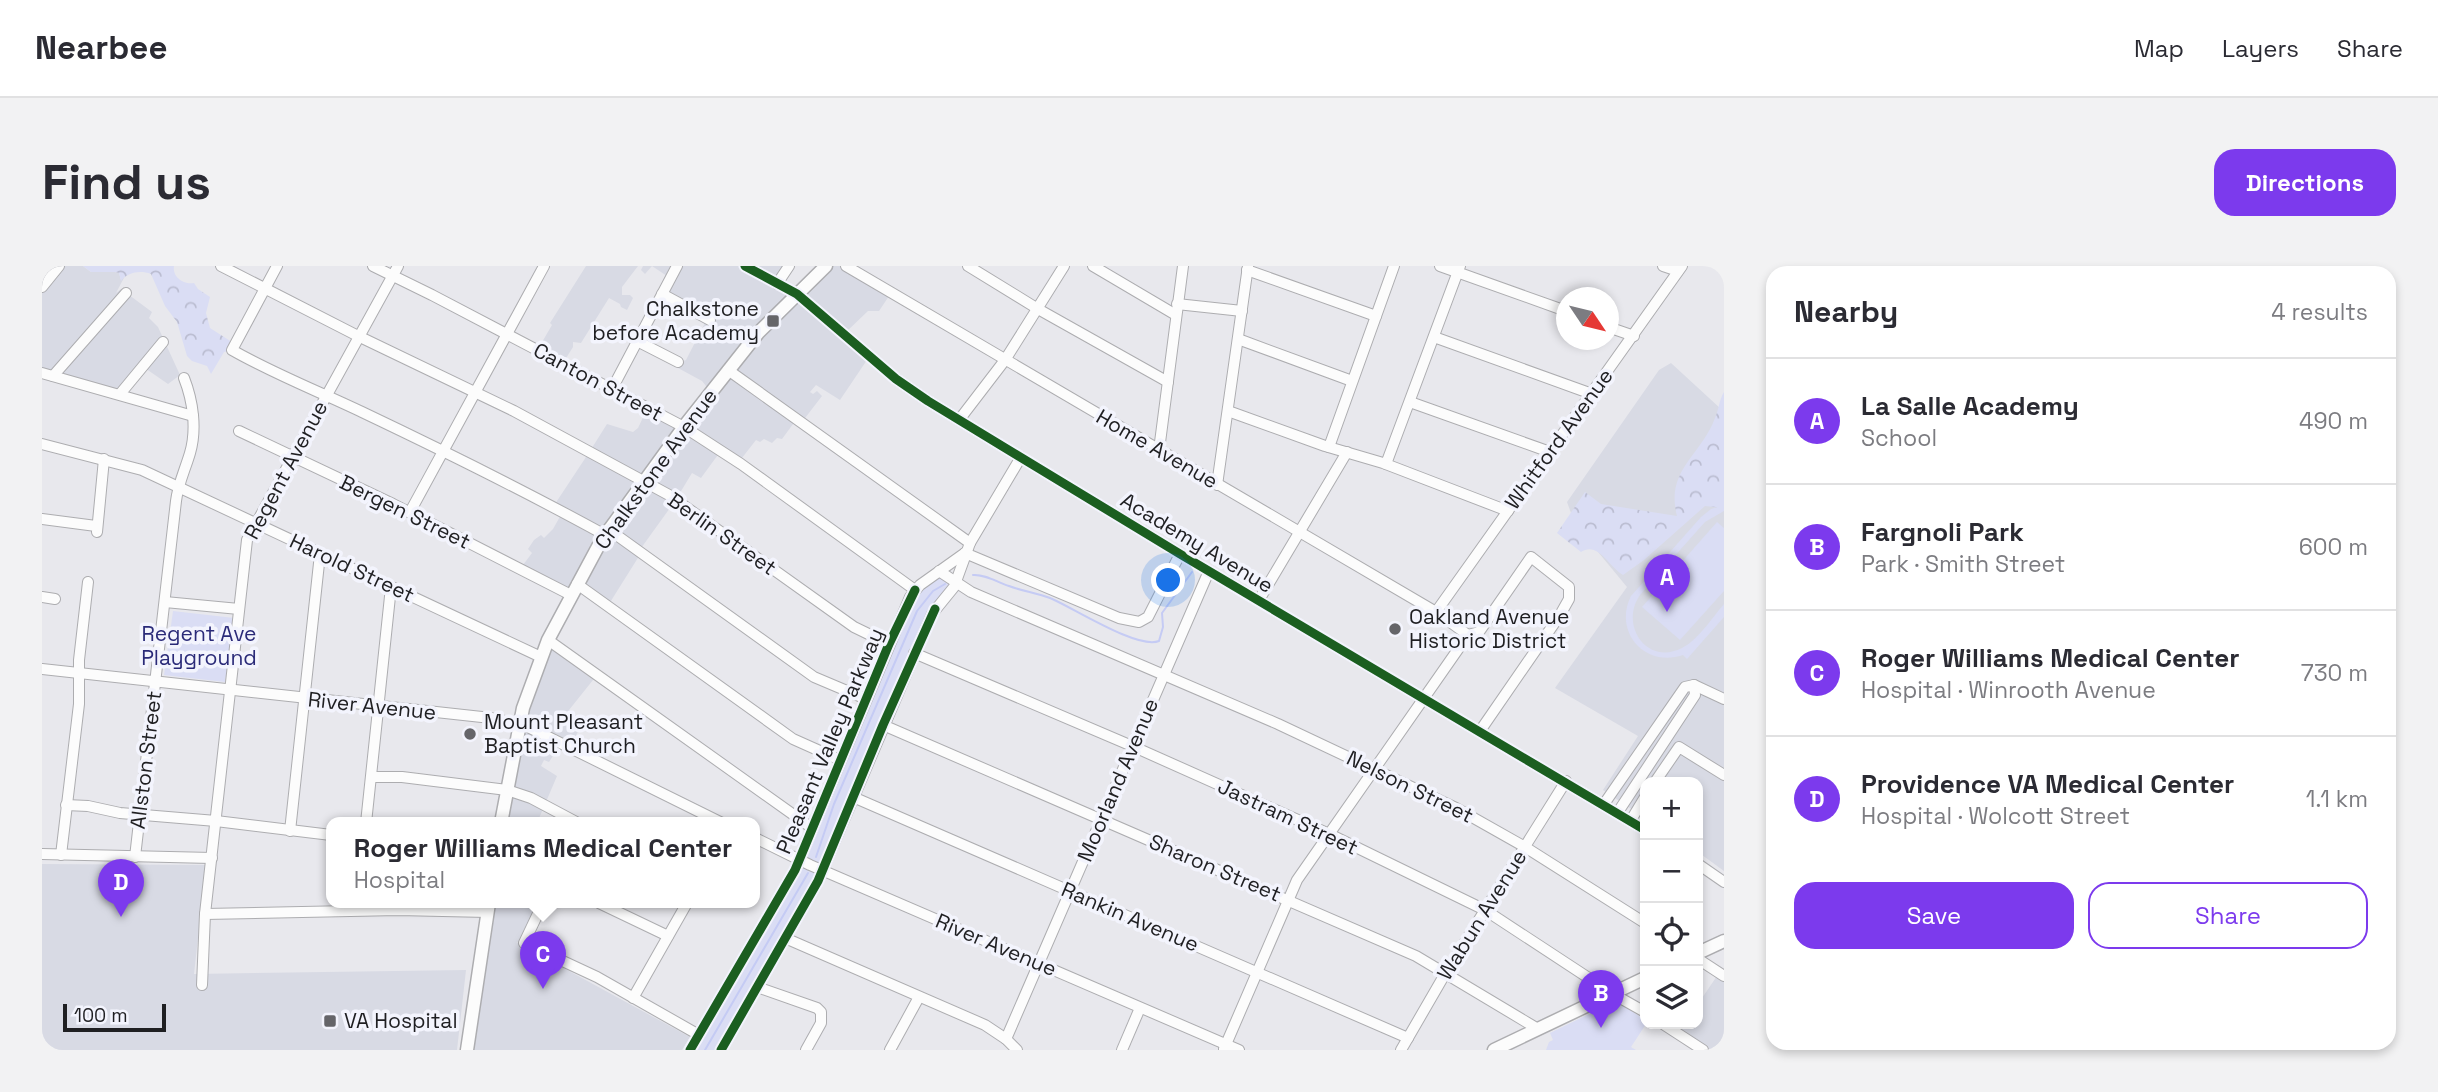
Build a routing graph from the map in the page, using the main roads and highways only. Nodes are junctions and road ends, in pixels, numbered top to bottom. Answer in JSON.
{"nodes":[{"id":1,"x":826,"y":266,"type":"edge"},
{"id":2,"x":502,"y":817,"type":"edge"},
{"id":3,"x":488,"y":908,"type":"edge"},
{"id":4,"x":1724,"y":941,"type":"edge"},
{"id":5,"x":1703,"y":951,"type":"edge"},
{"id":6,"x":1640,"y":980,"type":"edge"},
{"id":7,"x":467,"y":1050,"type":"edge"},
{"id":8,"x":1494,"y":1050,"type":"edge"}],
"edges":[{"from":1,"to":2,"type":"main road","name":"Chalkstone Avenue"},
{"from":3,"to":7,"type":"main road"},
{"from":4,"to":5,"type":"main road"},
{"from":6,"to":8,"type":"main road"}]}
